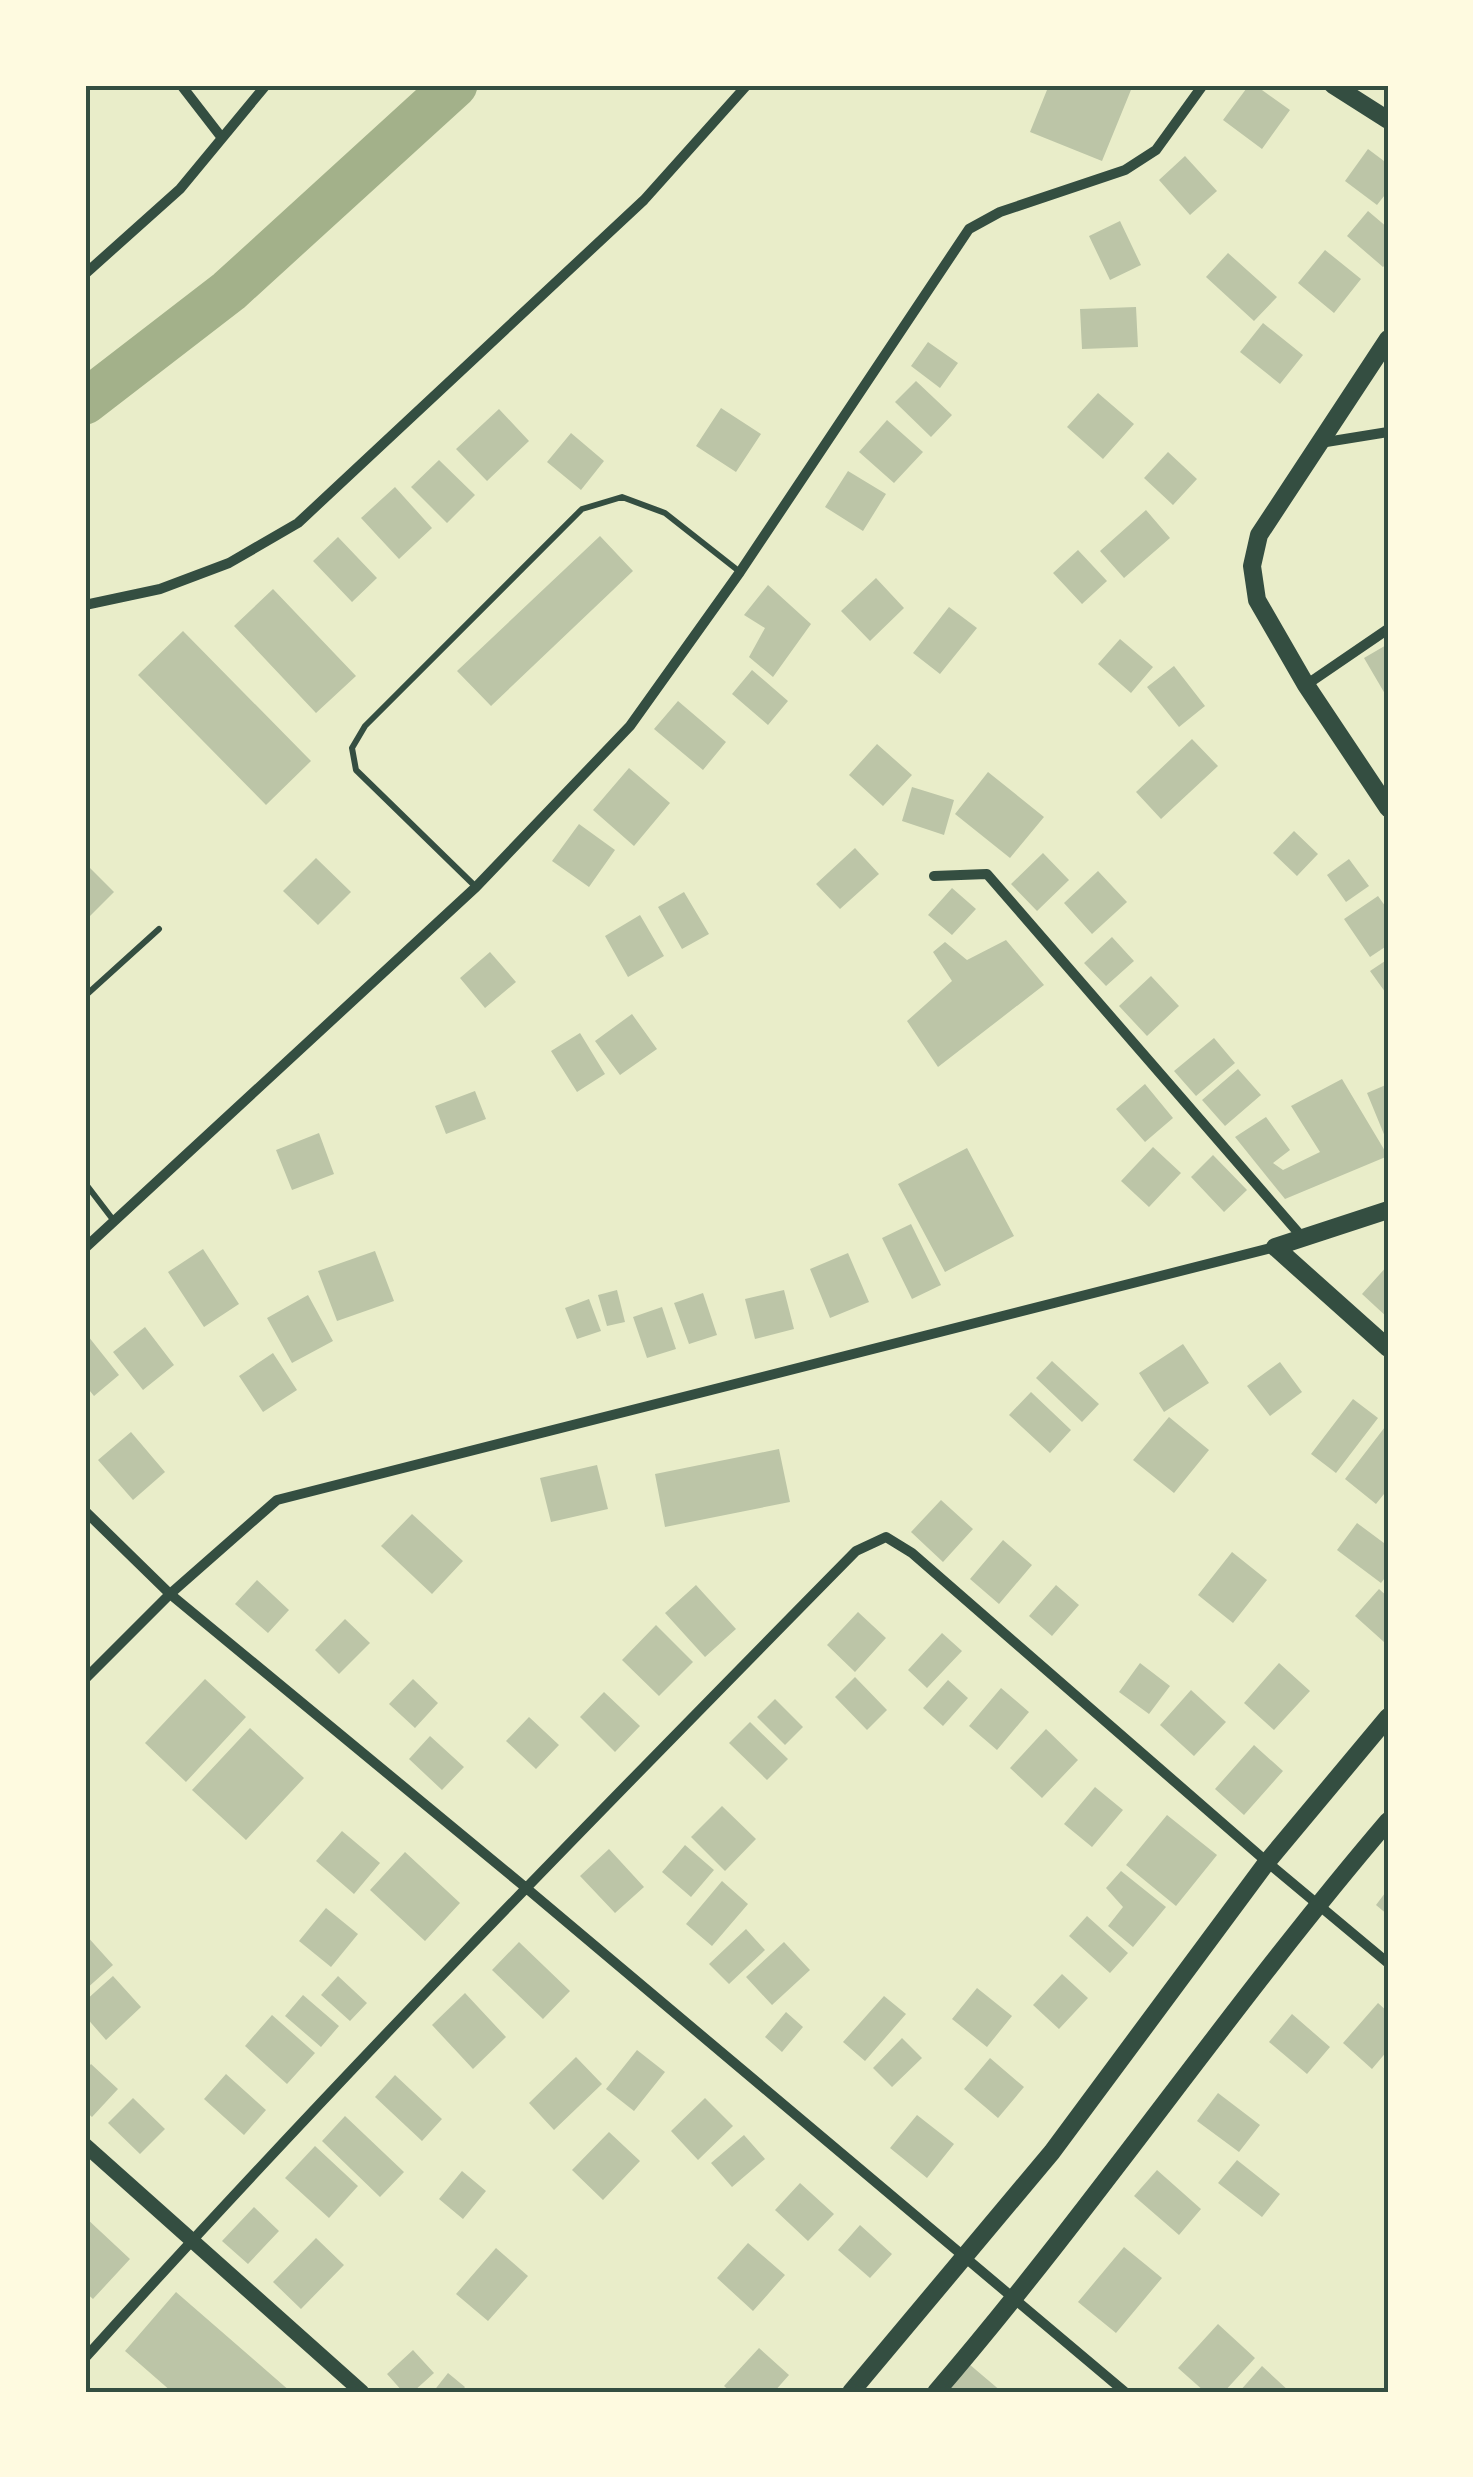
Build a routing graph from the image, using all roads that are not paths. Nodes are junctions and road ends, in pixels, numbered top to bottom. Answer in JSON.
{"nodes":[{"id":1,"x":181,"y":85,"type":"edge"},
{"id":2,"x":266,"y":85,"type":"edge"},
{"id":3,"x":748,"y":85,"type":"edge"},
{"id":4,"x":1203,"y":85,"type":"edge"},
{"id":5,"x":1333,"y":85,"type":"edge"},
{"id":6,"x":1388,"y":120,"type":"edge"},
{"id":7,"x":222,"y":138,"type":"junction"},
{"id":8,"x":85,"y":274,"type":"edge"},
{"id":9,"x":1388,"y":339,"type":"edge"},
{"id":10,"x":1388,"y":432,"type":"edge"},
{"id":11,"x":1320,"y":443,"type":"junction"},
{"id":12,"x":740,"y":572,"type":"junction"},
{"id":13,"x":85,"y":605,"type":"edge"},
{"id":14,"x":1388,"y":629,"type":"edge"},
{"id":15,"x":1306,"y":686,"type":"junction"},
{"id":16,"x":1388,"y":808,"type":"edge"},
{"id":17,"x":934,"y":876,"type":"dead end"},
{"id":18,"x":476,"y":887,"type":"junction"},
{"id":19,"x":159,"y":929,"type":"dead end"},
{"id":20,"x":85,"y":996,"type":"edge"},
{"id":21,"x":85,"y":1184,"type":"edge"},
{"id":22,"x":1388,"y":1210,"type":"edge"},
{"id":23,"x":114,"y":1221,"type":"junction"},
{"id":24,"x":1302,"y":1237,"type":"junction"},
{"id":25,"x":1275,"y":1247,"type":"junction"},
{"id":26,"x":85,"y":1248,"type":"edge"},
{"id":27,"x":1388,"y":1348,"type":"edge"},
{"id":28,"x":85,"y":1511,"type":"edge"},
{"id":29,"x":170,"y":1594,"type":"junction"},
{"id":30,"x":85,"y":1678,"type":"edge"},
{"id":31,"x":1388,"y":1717,"type":"edge"},
{"id":32,"x":1388,"y":1821,"type":"edge"},
{"id":33,"x":1267,"y":1862,"type":"junction"},
{"id":34,"x":525,"y":1887,"type":"junction"},
{"id":35,"x":1317,"y":1904,"type":"junction"},
{"id":36,"x":1388,"y":1963,"type":"edge"},
{"id":37,"x":85,"y":2146,"type":"edge"},
{"id":38,"x":190,"y":2242,"type":"junction"},
{"id":39,"x":965,"y":2257,"type":"junction"},
{"id":40,"x":1015,"y":2300,"type":"junction"},
{"id":41,"x":85,"y":2358,"type":"edge"},
{"id":42,"x":362,"y":2392,"type":"edge"},
{"id":43,"x":851,"y":2392,"type":"edge"},
{"id":44,"x":936,"y":2392,"type":"edge"},
{"id":45,"x":1125,"y":2392,"type":"edge"}],
"edges":[{"from":1,"to":7,"type":"street"},
{"from":2,"to":7,"type":"street"},
{"from":3,"to":13,"type":"street"},
{"from":4,"to":12,"type":"street"},
{"from":5,"to":6,"type":"main road"},
{"from":7,"to":8,"type":"street"},
{"from":9,"to":11,"type":"main road"},
{"from":10,"to":11,"type":"street"},
{"from":11,"to":15,"type":"main road"},
{"from":12,"to":18,"type":"street"},
{"from":12,"to":18,"type":"lane"},
{"from":14,"to":15,"type":"street"},
{"from":15,"to":16,"type":"main road"},
{"from":17,"to":24,"type":"street"},
{"from":18,"to":23,"type":"street"},
{"from":19,"to":20,"type":"lane"},
{"from":21,"to":23,"type":"lane"},
{"from":22,"to":24,"type":"main road"},
{"from":23,"to":26,"type":"street"},
{"from":24,"to":25,"type":"main road"},
{"from":25,"to":27,"type":"main road"},
{"from":25,"to":29,"type":"street"},
{"from":28,"to":29,"type":"street"},
{"from":29,"to":30,"type":"street"},
{"from":29,"to":34,"type":"street"},
{"from":31,"to":33,"type":"main road"},
{"from":32,"to":35,"type":"main road"},
{"from":33,"to":34,"type":"street"},
{"from":33,"to":35,"type":"street"},
{"from":33,"to":39,"type":"main road"},
{"from":34,"to":38,"type":"street"},
{"from":34,"to":39,"type":"street"},
{"from":35,"to":36,"type":"street"},
{"from":35,"to":40,"type":"main road"},
{"from":37,"to":38,"type":"street"},
{"from":38,"to":41,"type":"street"},
{"from":38,"to":42,"type":"street"},
{"from":39,"to":40,"type":"street"},
{"from":39,"to":43,"type":"main road"},
{"from":40,"to":44,"type":"main road"},
{"from":40,"to":45,"type":"street"}]}
